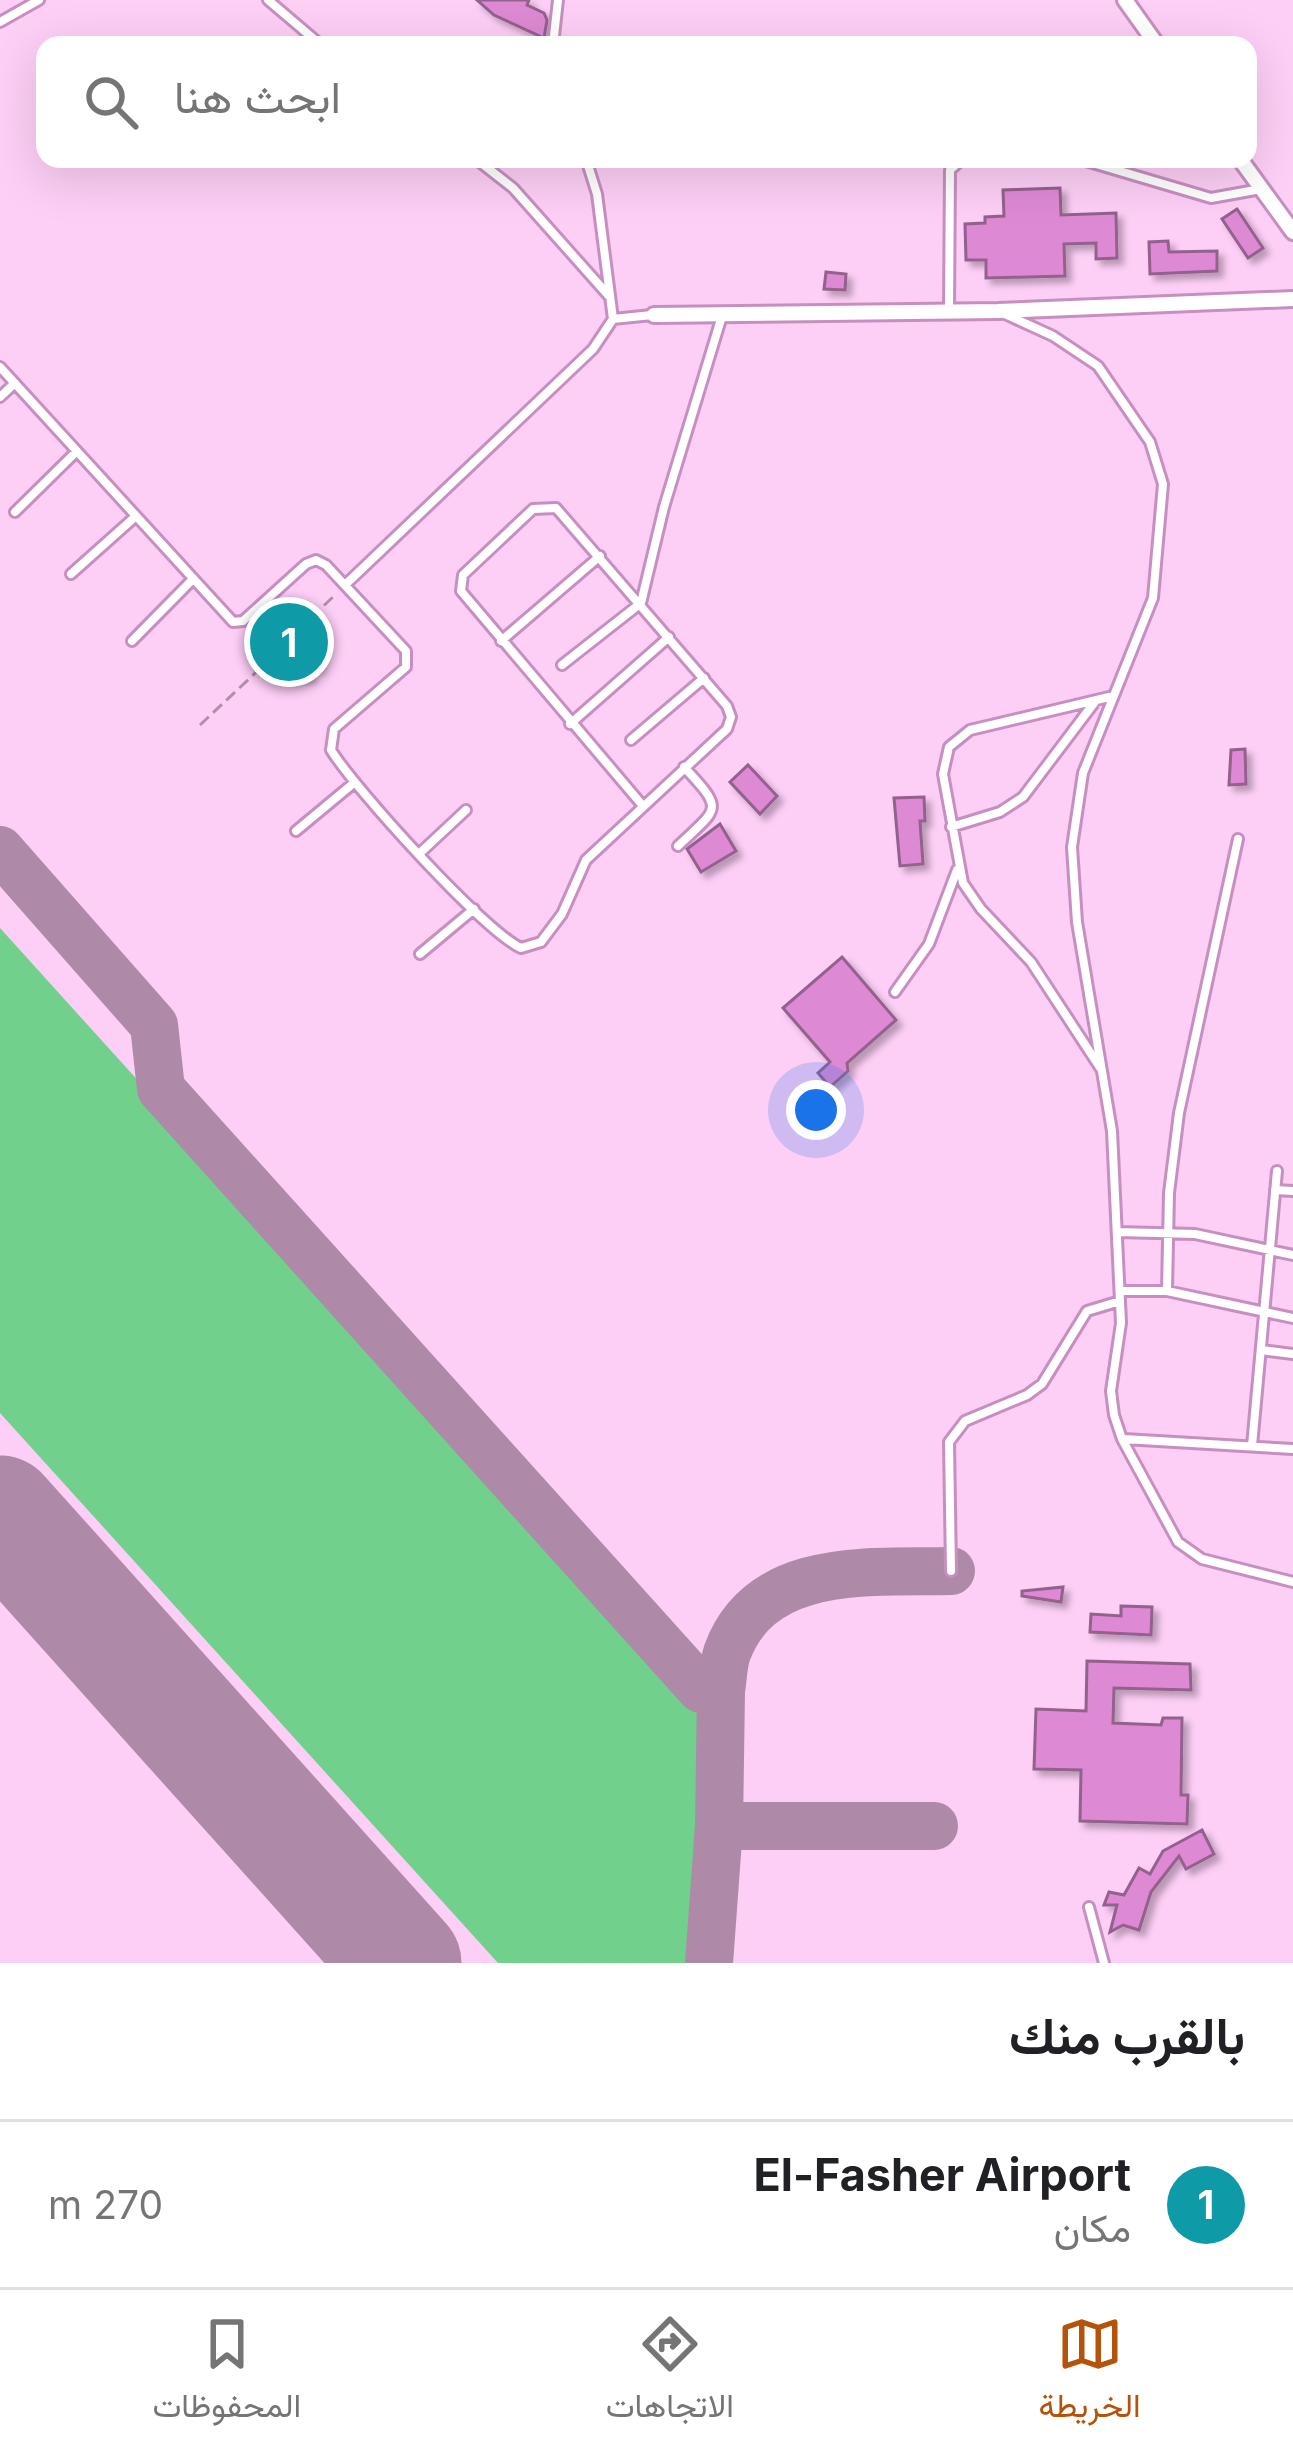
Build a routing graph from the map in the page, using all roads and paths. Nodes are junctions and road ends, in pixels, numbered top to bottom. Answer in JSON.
{"nodes":[{"id":1,"x":39,"y":0,"type":"edge"},
{"id":2,"x":268,"y":0,"type":"edge"},
{"id":3,"x":558,"y":0,"type":"edge"},
{"id":4,"x":1125,"y":0,"type":"edge"},
{"id":5,"x":0,"y":22,"type":"edge"},
{"id":6,"x":310,"y":36,"type":"edge"},
{"id":7,"x":554,"y":36,"type":"edge"},
{"id":8,"x":1151,"y":36,"type":"edge"},
{"id":9,"x":487,"y":168,"type":"edge"},
{"id":10,"x":589,"y":168,"type":"edge"},
{"id":11,"x":952,"y":168,"type":"edge"},
{"id":12,"x":1109,"y":168,"type":"edge"},
{"id":13,"x":1247,"y":168,"type":"edge"},
{"id":14,"x":1262,"y":189,"type":"junction"},
{"id":15,"x":1293,"y":232,"type":"edge"},
{"id":16,"x":609,"y":296,"type":"junction"},
{"id":17,"x":1293,"y":299,"type":"edge"},
{"id":18,"x":949,"y":311,"type":"junction"},
{"id":19,"x":998,"y":311,"type":"junction"},
{"id":20,"x":654,"y":315,"type":"joint"},
{"id":21,"x":722,"y":316,"type":"junction"},
{"id":22,"x":613,"y":319,"type":"junction"},
{"id":23,"x":0,"y":367,"type":"edge"},
{"id":24,"x":15,"y":383,"type":"junction"},
{"id":25,"x":0,"y":397,"type":"edge"},
{"id":26,"x":77,"y":451,"type":"junction"},
{"id":27,"x":16,"y":512,"type":"dead end"},
{"id":28,"x":136,"y":516,"type":"junction"},
{"id":29,"x":600,"y":556,"type":"junction"},
{"id":30,"x":70,"y":574,"type":"dead end"},
{"id":31,"x":193,"y":579,"type":"junction"},
{"id":32,"x":345,"y":585,"type":"junction"},
{"id":33,"x":640,"y":603,"type":"junction"},
{"id":34,"x":311,"y":618,"type":"dead end"},
{"id":35,"x":669,"y":637,"type":"junction"},
{"id":36,"x":132,"y":641,"type":"dead end"},
{"id":37,"x":501,"y":641,"type":"junction"},
{"id":38,"x":267,"y":662,"type":"dead end"},
{"id":39,"x":562,"y":665,"type":"dead end"},
{"id":40,"x":704,"y":678,"type":"junction"},
{"id":41,"x":1111,"y":697,"type":"junction"},
{"id":42,"x":1096,"y":700,"type":"junction"},
{"id":43,"x":200,"y":724,"type":"dead end"},
{"id":44,"x":570,"y":724,"type":"junction"},
{"id":45,"x":631,"y":740,"type":"dead end"},
{"id":46,"x":684,"y":767,"type":"junction"},
{"id":47,"x":355,"y":782,"type":"junction"},
{"id":48,"x":643,"y":806,"type":"junction"},
{"id":49,"x":466,"y":810,"type":"dead end"},
{"id":50,"x":951,"y":827,"type":"junction"},
{"id":51,"x":296,"y":831,"type":"dead end"},
{"id":52,"x":1238,"y":838,"type":"dead end"},
{"id":53,"x":678,"y":846,"type":"dead end"},
{"id":54,"x":420,"y":853,"type":"junction"},
{"id":55,"x":957,"y":868,"type":"junction"},
{"id":56,"x":474,"y":909,"type":"junction"},
{"id":57,"x":420,"y":954,"type":"dead end"},
{"id":58,"x":895,"y":992,"type":"dead end"},
{"id":59,"x":1104,"y":1074,"type":"junction"},
{"id":60,"x":1277,"y":1171,"type":"dead end"},
{"id":61,"x":1275,"y":1190,"type":"junction"},
{"id":62,"x":1293,"y":1191,"type":"edge"},
{"id":63,"x":1117,"y":1232,"type":"junction"},
{"id":64,"x":1168,"y":1234,"type":"junction"},
{"id":65,"x":1270,"y":1251,"type":"junction"},
{"id":66,"x":1293,"y":1255,"type":"edge"},
{"id":67,"x":1167,"y":1291,"type":"junction"},
{"id":68,"x":1120,"y":1296,"type":"junction"},
{"id":69,"x":1264,"y":1314,"type":"junction"},
{"id":70,"x":1293,"y":1318,"type":"edge"},
{"id":71,"x":1261,"y":1350,"type":"junction"},
{"id":72,"x":1293,"y":1354,"type":"edge"},
{"id":73,"x":1122,"y":1439,"type":"junction"},
{"id":74,"x":1252,"y":1446,"type":"junction"},
{"id":75,"x":1293,"y":1449,"type":"edge"},
{"id":76,"x":951,"y":1571,"type":"dead end"},
{"id":77,"x":1293,"y":1582,"type":"edge"},
{"id":78,"x":1089,"y":1907,"type":"dead end"},
{"id":79,"x":1104,"y":1963,"type":"edge"}],
"edges":[{"from":1,"to":5,"type":"lane"},
{"from":2,"to":6,"type":"lane"},
{"from":3,"to":7,"type":"lane"},
{"from":4,"to":8,"type":"street"},
{"from":9,"to":16,"type":"lane"},
{"from":10,"to":16,"type":"lane"},
{"from":11,"to":18,"type":"lane"},
{"from":12,"to":14,"type":"lane"},
{"from":13,"to":14,"type":"street"},
{"from":14,"to":15,"type":"street"},
{"from":16,"to":22,"type":"lane"},
{"from":17,"to":19,"type":"street"},
{"from":18,"to":19,"type":"street"},
{"from":18,"to":21,"type":"street"},
{"from":19,"to":41,"type":"lane"},
{"from":20,"to":21,"type":"street"},
{"from":20,"to":22,"type":"lane"},
{"from":21,"to":33,"type":"lane"},
{"from":22,"to":32,"type":"lane"},
{"from":23,"to":24,"type":"lane"},
{"from":24,"to":25,"type":"lane"},
{"from":24,"to":26,"type":"lane"},
{"from":26,"to":27,"type":"lane"},
{"from":26,"to":28,"type":"lane"},
{"from":28,"to":30,"type":"lane"},
{"from":28,"to":31,"type":"lane"},
{"from":29,"to":33,"type":"lane"},
{"from":29,"to":37,"type":"lane"},
{"from":29,"to":37,"type":"lane"},
{"from":31,"to":32,"type":"lane"},
{"from":31,"to":36,"type":"lane"},
{"from":32,"to":34,"type":"path"},
{"from":32,"to":47,"type":"lane"},
{"from":33,"to":35,"type":"lane"},
{"from":33,"to":39,"type":"lane"},
{"from":35,"to":40,"type":"lane"},
{"from":35,"to":44,"type":"lane"},
{"from":37,"to":44,"type":"lane"},
{"from":38,"to":43,"type":"path"},
{"from":40,"to":45,"type":"lane"},
{"from":40,"to":46,"type":"lane"},
{"from":41,"to":42,"type":"lane"},
{"from":41,"to":59,"type":"lane"},
{"from":42,"to":50,"type":"lane"},
{"from":42,"to":50,"type":"lane"},
{"from":44,"to":48,"type":"lane"},
{"from":46,"to":48,"type":"lane"},
{"from":46,"to":53,"type":"lane"},
{"from":47,"to":51,"type":"lane"},
{"from":47,"to":54,"type":"lane"},
{"from":48,"to":56,"type":"lane"},
{"from":49,"to":54,"type":"lane"},
{"from":50,"to":55,"type":"lane"},
{"from":52,"to":64,"type":"lane"},
{"from":54,"to":56,"type":"lane"},
{"from":55,"to":58,"type":"lane"},
{"from":55,"to":59,"type":"lane"},
{"from":56,"to":57,"type":"lane"},
{"from":59,"to":63,"type":"lane"},
{"from":60,"to":61,"type":"lane"},
{"from":61,"to":62,"type":"lane"},
{"from":61,"to":65,"type":"lane"},
{"from":63,"to":64,"type":"lane"},
{"from":63,"to":68,"type":"lane"},
{"from":64,"to":65,"type":"lane"},
{"from":64,"to":67,"type":"lane"},
{"from":65,"to":66,"type":"lane"},
{"from":65,"to":69,"type":"lane"},
{"from":67,"to":68,"type":"lane"},
{"from":67,"to":69,"type":"lane"},
{"from":68,"to":73,"type":"lane"},
{"from":68,"to":76,"type":"lane"},
{"from":69,"to":70,"type":"lane"},
{"from":69,"to":71,"type":"lane"},
{"from":71,"to":72,"type":"lane"},
{"from":71,"to":74,"type":"lane"},
{"from":73,"to":74,"type":"lane"},
{"from":73,"to":77,"type":"lane"},
{"from":74,"to":75,"type":"lane"},
{"from":78,"to":79,"type":"lane"}]}
